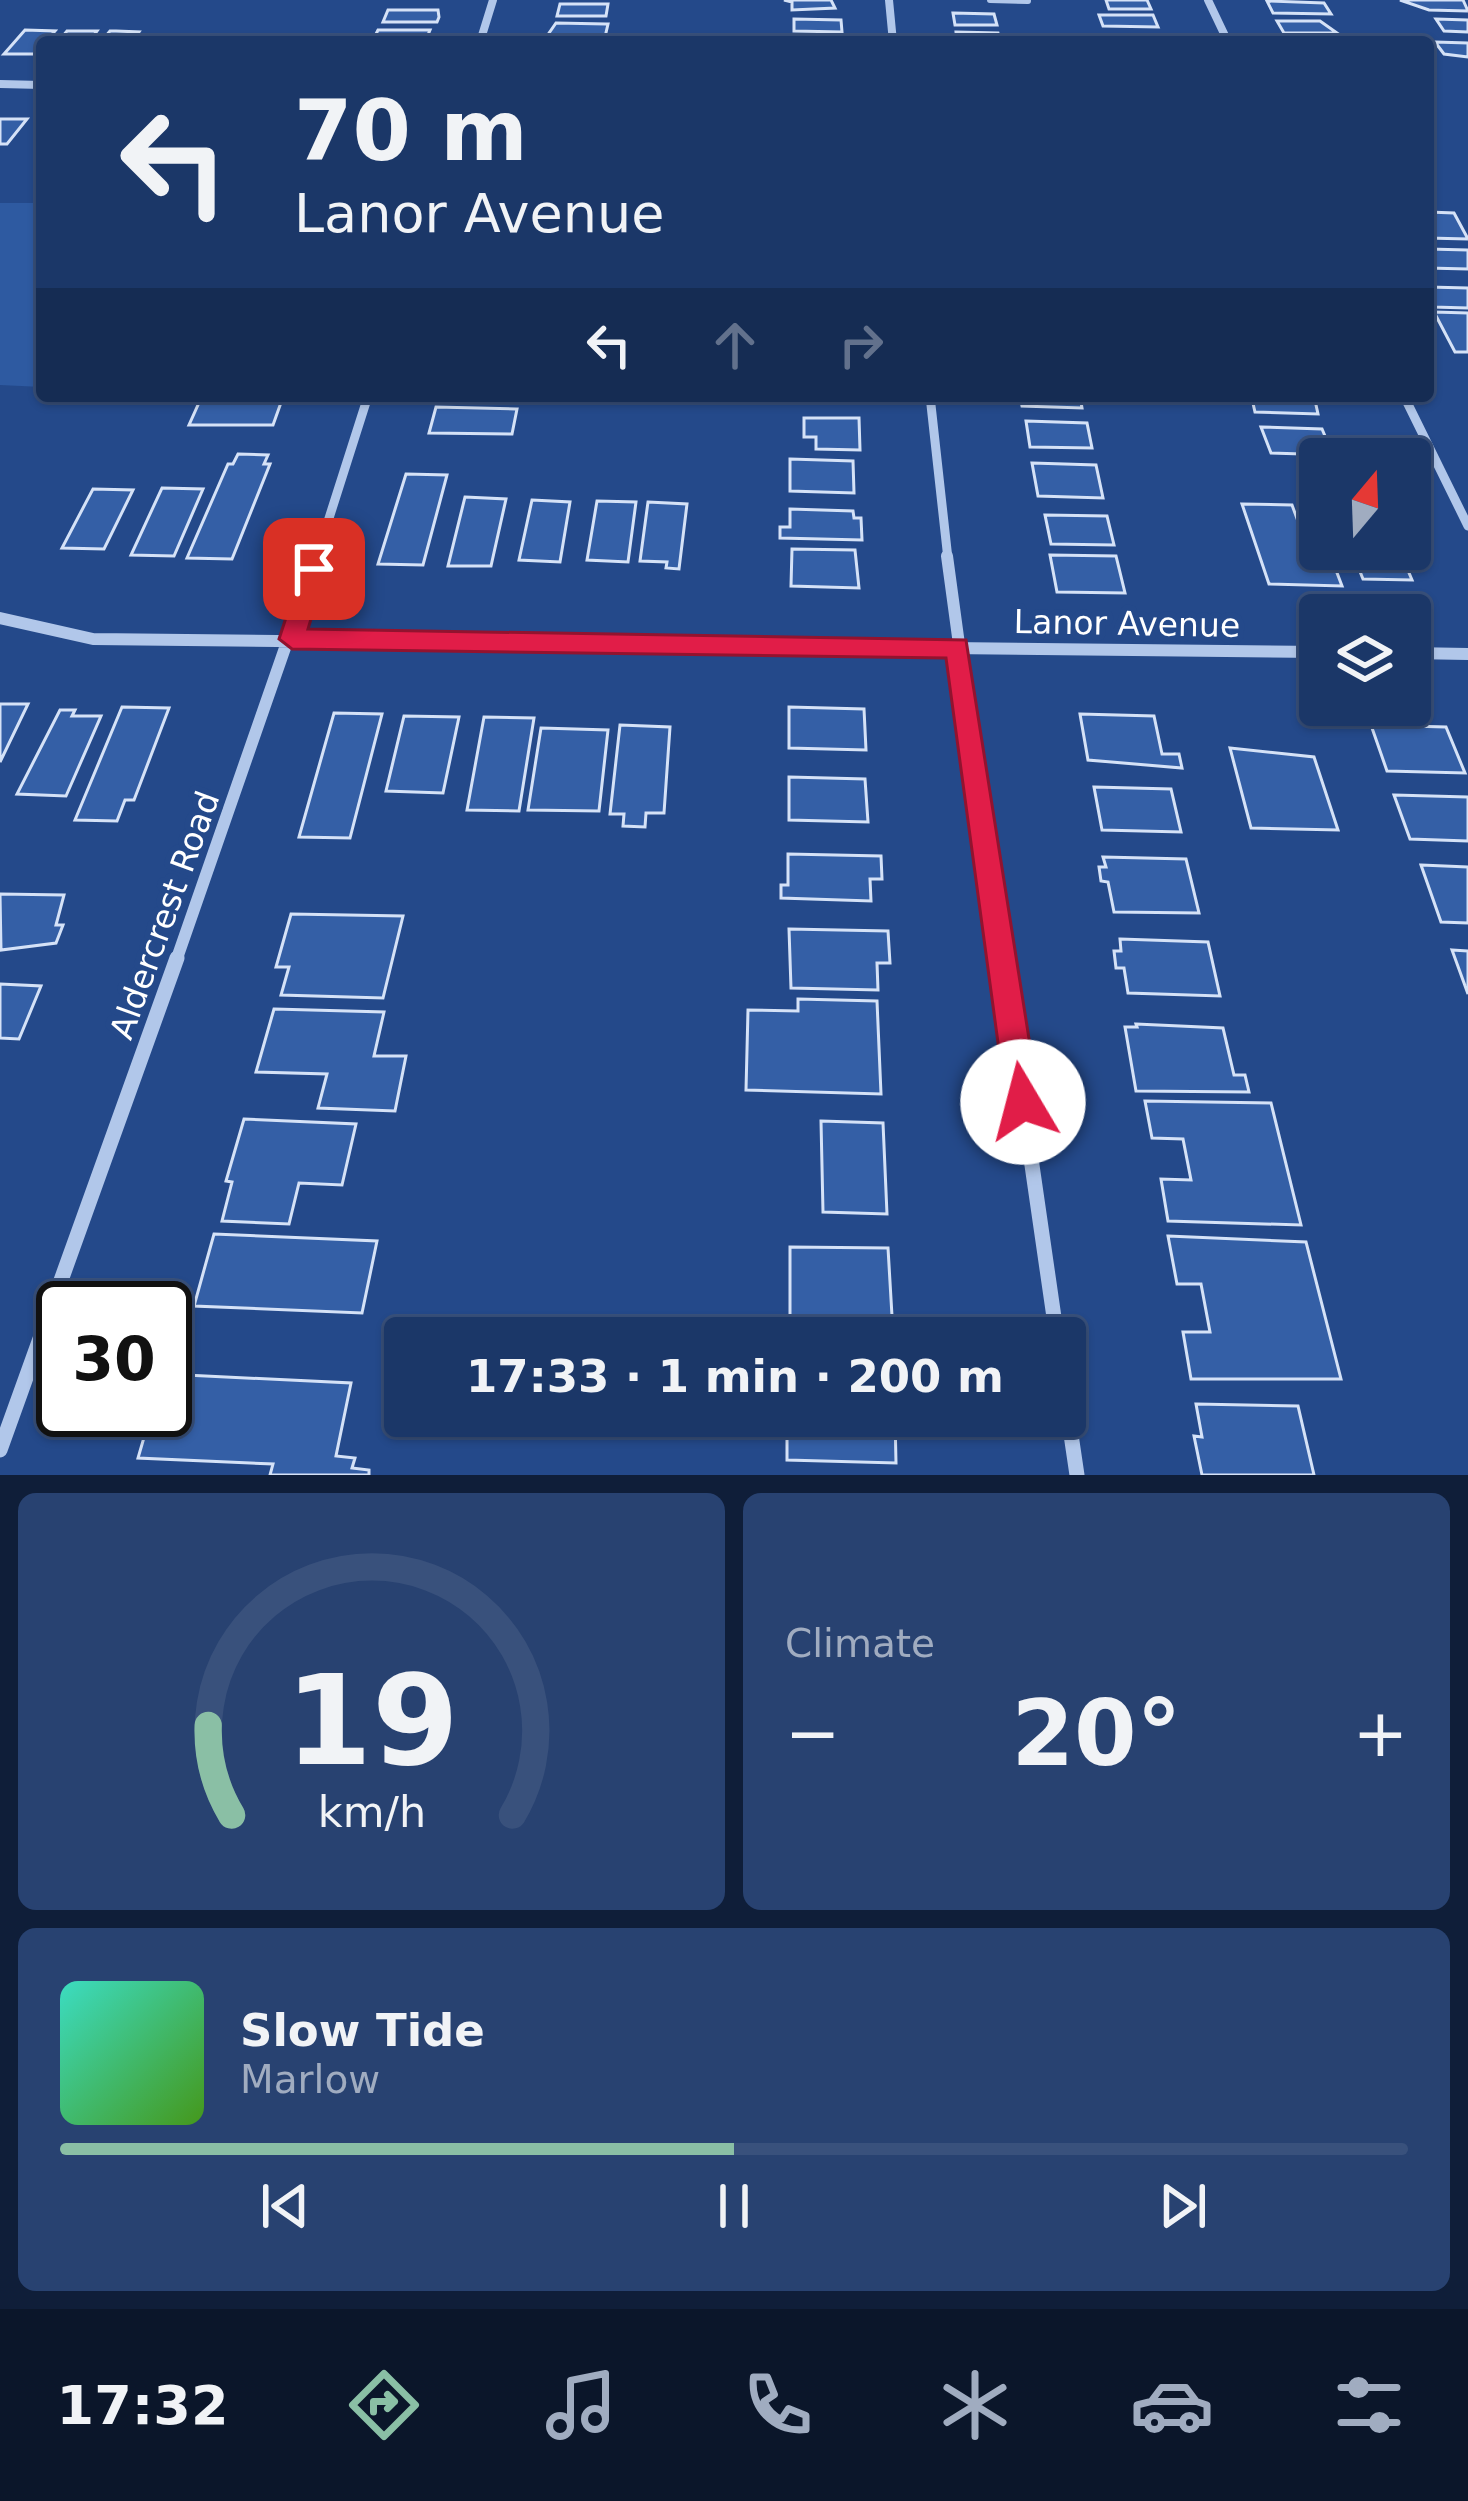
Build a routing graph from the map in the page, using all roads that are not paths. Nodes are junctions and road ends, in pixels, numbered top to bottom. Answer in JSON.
{"nodes":[{"id":1,"x":493,"y":0,"type":"edge"},
{"id":2,"x":889,"y":0,"type":"edge"},
{"id":3,"x":990,"y":0,"type":"edge"},
{"id":4,"x":1208,"y":0,"type":"edge"},
{"id":5,"x":1028,"y":1,"type":"edge"},
{"id":6,"x":482,"y":36,"type":"edge"},
{"id":7,"x":892,"y":36,"type":"edge"},
{"id":8,"x":1225,"y":36,"type":"edge"},
{"id":9,"x":0,"y":85,"type":"edge"},
{"id":10,"x":36,"y":85,"type":"edge"},
{"id":11,"x":366,"y":402,"type":"edge"},
{"id":12,"x":932,"y":402,"type":"edge"},
{"id":13,"x":1407,"y":402,"type":"edge"},
{"id":14,"x":1468,"y":526,"type":"edge"},
{"id":15,"x":0,"y":618,"type":"edge"},
{"id":16,"x":292,"y":639,"type":"junction"},
{"id":17,"x":957,"y":647,"type":"junction"},
{"id":18,"x":1299,"y":652,"type":"edge"},
{"id":19,"x":1431,"y":653,"type":"edge"},
{"id":20,"x":1468,"y":654,"type":"edge"},
{"id":21,"x":1054,"y":1317,"type":"edge"},
{"id":22,"x":1071,"y":1437,"type":"edge"},
{"id":23,"x":0,"y":1450,"type":"edge"},
{"id":24,"x":1077,"y":1475,"type":"edge"}],
"edges":[{"from":1,"to":6,"type":"street"},
{"from":2,"to":7,"type":"street"},
{"from":3,"to":5,"type":"lane"},
{"from":4,"to":8,"type":"street"},
{"from":9,"to":10,"type":"street"},
{"from":11,"to":16,"type":"street","name":"Aldercrest Road"},
{"from":12,"to":17,"type":"street"},
{"from":13,"to":14,"type":"street"},
{"from":15,"to":16,"type":"street","name":"Lanor Avenue"},
{"from":16,"to":17,"type":"street","name":"Lanor Avenue"},
{"from":16,"to":23,"type":"street","name":"Aldercrest Road"},
{"from":17,"to":18,"type":"street","name":"Lanor Avenue"},
{"from":17,"to":21,"type":"street"},
{"from":19,"to":20,"type":"street"},
{"from":22,"to":24,"type":"street"}]}
